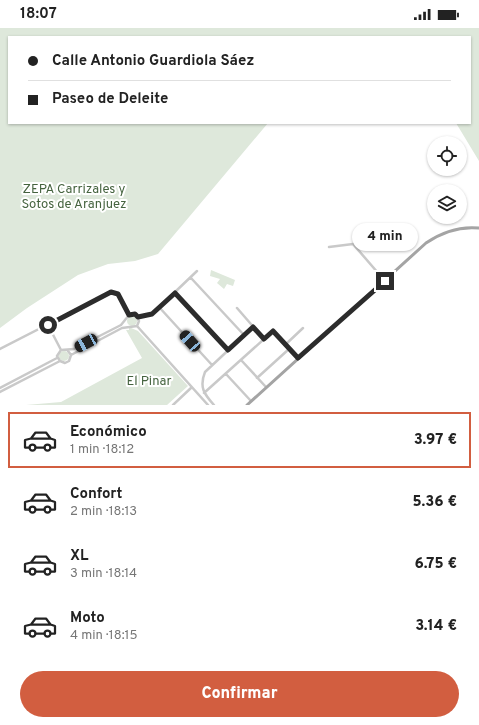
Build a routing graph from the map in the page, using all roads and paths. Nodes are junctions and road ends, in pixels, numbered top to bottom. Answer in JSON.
{"nodes":[{"id":1,"x":479,"y":228,"type":"edge"},
{"id":2,"x":329,"y":247,"type":"dead end"},
{"id":3,"x":197,"y":271,"type":"dead end"},
{"id":4,"x":191,"y":278,"type":"junction"},
{"id":5,"x":385,"y":281,"type":"junction"},
{"id":6,"x":175,"y":293,"type":"junction"},
{"id":7,"x":159,"y":307,"type":"junction"},
{"id":8,"x":237,"y":308,"type":"dead end"},
{"id":9,"x":129,"y":315,"type":"junction"},
{"id":10,"x":138,"y":317,"type":"junction"},
{"id":11,"x":125,"y":321,"type":"junction"},
{"id":12,"x":48,"y":325,"type":"junction"},
{"id":13,"x":128,"y":326,"type":"junction"},
{"id":14,"x":137,"y":326,"type":"junction"},
{"id":15,"x":253,"y":327,"type":"junction"},
{"id":16,"x":303,"y":328,"type":"dead end"},
{"id":17,"x":244,"y":335,"type":"junction"},
{"id":18,"x":264,"y":339,"type":"junction"},
{"id":19,"x":285,"y":345,"type":"junction"},
{"id":20,"x":289,"y":348,"type":"junction"},
{"id":21,"x":0,"y":349,"type":"edge"},
{"id":22,"x":61,"y":350,"type":"junction"},
{"id":23,"x":228,"y":350,"type":"junction"},
{"id":24,"x":68,"y":351,"type":"junction"},
{"id":25,"x":71,"y":355,"type":"junction"},
{"id":26,"x":57,"y":358,"type":"junction"},
{"id":27,"x":298,"y":358,"type":"junction"},
{"id":28,"x":241,"y":360,"type":"junction"},
{"id":29,"x":60,"y":361,"type":"junction"},
{"id":30,"x":212,"y":365,"type":"junction"},
{"id":31,"x":226,"y":374,"type":"junction"},
{"id":32,"x":257,"y":378,"type":"junction"},
{"id":33,"x":192,"y":387,"type":"junction"},
{"id":34,"x":0,"y":388,"type":"edge"},
{"id":35,"x":266,"y":388,"type":"junction"},
{"id":36,"x":0,"y":392,"type":"edge"},
{"id":37,"x":204,"y":393,"type":"junction"},
{"id":38,"x":251,"y":401,"type":"junction"},
{"id":39,"x":173,"y":405,"type":"edge"},
{"id":40,"x":208,"y":405,"type":"edge"},
{"id":41,"x":214,"y":405,"type":"edge"},
{"id":42,"x":247,"y":405,"type":"edge"}],
"edges":[{"from":1,"to":5,"type":"main road"},
{"from":2,"to":5,"type":"street"},
{"from":3,"to":4,"type":"street"},
{"from":4,"to":6,"type":"street"},
{"from":4,"to":17,"type":"street"},
{"from":5,"to":27,"type":"main road"},
{"from":6,"to":7,"type":"street"},
{"from":6,"to":23,"type":"street"},
{"from":7,"to":10,"type":"street"},
{"from":7,"to":30,"type":"street"},
{"from":8,"to":15,"type":"street"},
{"from":9,"to":10,"type":"street"},
{"from":9,"to":11,"type":"street"},
{"from":9,"to":12,"type":"street"},
{"from":10,"to":14,"type":"street"},
{"from":11,"to":13,"type":"street"},
{"from":11,"to":24,"type":"street"},
{"from":12,"to":21,"type":"street"},
{"from":12,"to":22,"type":"street"},
{"from":13,"to":14,"type":"street"},
{"from":13,"to":25,"type":"street"},
{"from":14,"to":33,"type":"street"},
{"from":15,"to":17,"type":"street"},
{"from":15,"to":18,"type":"street"},
{"from":16,"to":19,"type":"street"},
{"from":17,"to":23,"type":"street"},
{"from":18,"to":19,"type":"street"},
{"from":18,"to":28,"type":"street"},
{"from":19,"to":20,"type":"street"},
{"from":20,"to":27,"type":"street"},
{"from":20,"to":32,"type":"street"},
{"from":22,"to":24,"type":"street"},
{"from":22,"to":26,"type":"street"},
{"from":23,"to":30,"type":"street"},
{"from":24,"to":25,"type":"street"},
{"from":25,"to":29,"type":"street"},
{"from":26,"to":29,"type":"street"},
{"from":26,"to":34,"type":"street"},
{"from":27,"to":35,"type":"main road"},
{"from":28,"to":31,"type":"street"},
{"from":28,"to":32,"type":"street"},
{"from":29,"to":36,"type":"street"},
{"from":30,"to":37,"type":"street"},
{"from":31,"to":37,"type":"street"},
{"from":31,"to":38,"type":"street"},
{"from":32,"to":35,"type":"street"},
{"from":33,"to":39,"type":"street"},
{"from":33,"to":40,"type":"street"},
{"from":35,"to":38,"type":"main road"},
{"from":37,"to":41,"type":"street"},
{"from":38,"to":42,"type":"main road"}]}
